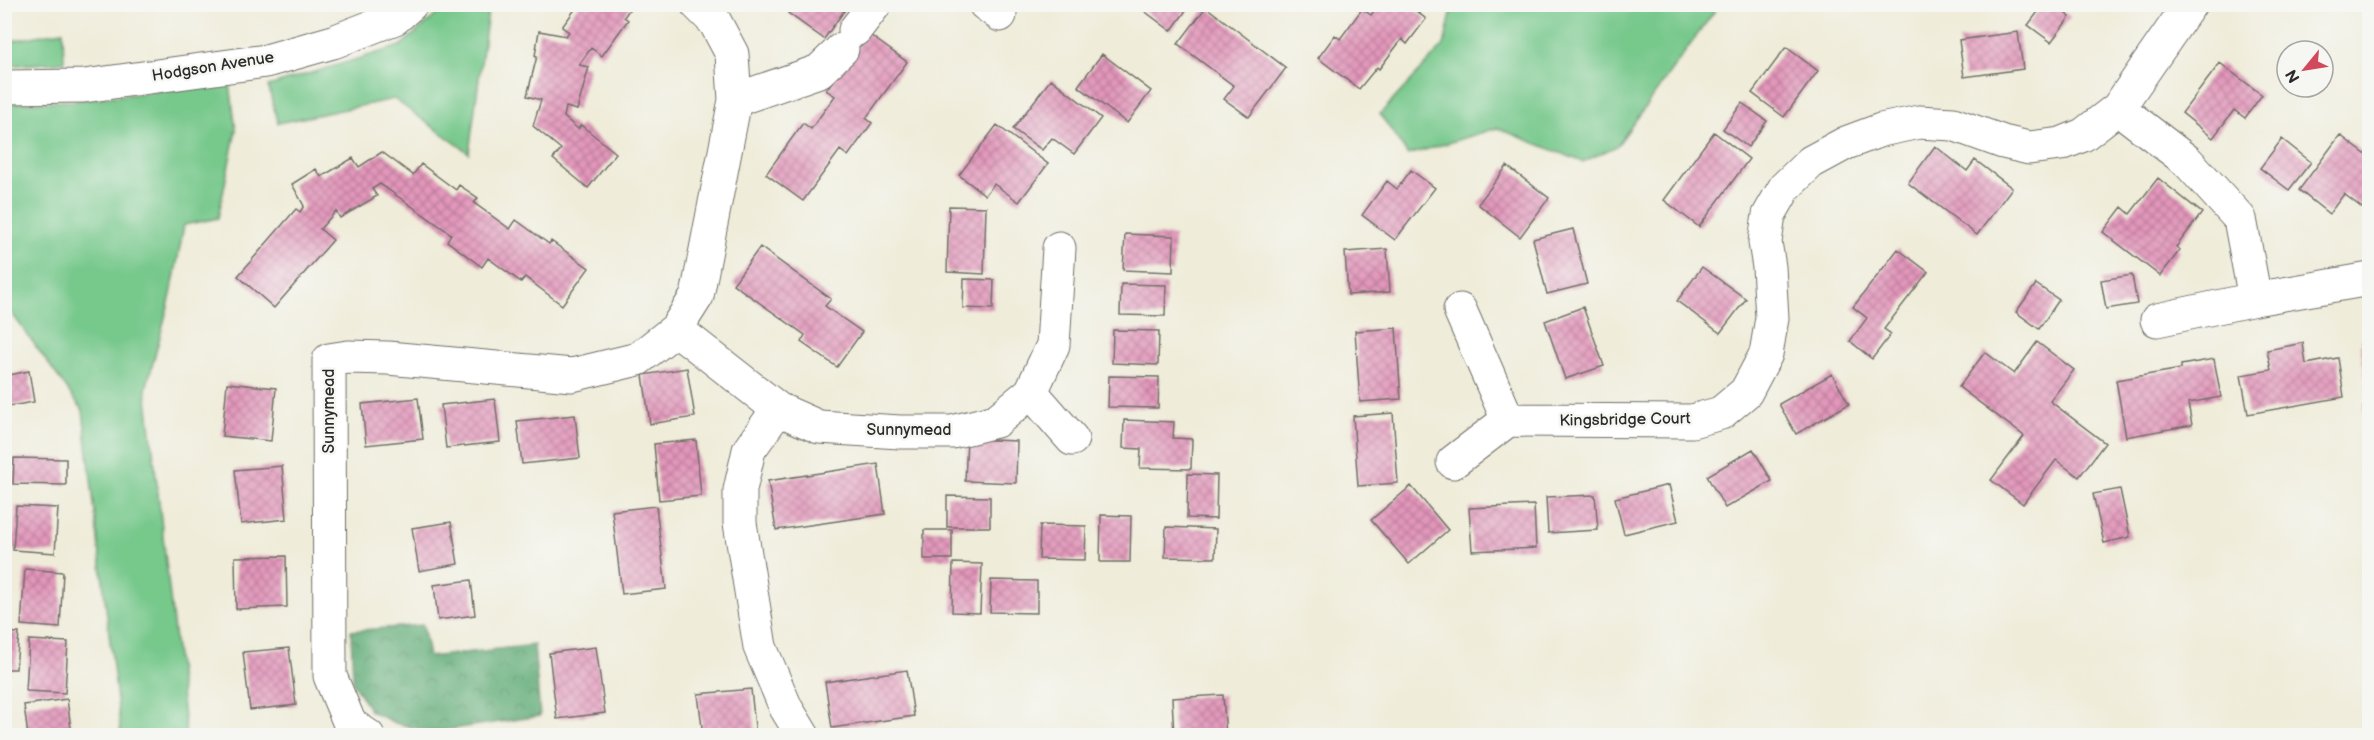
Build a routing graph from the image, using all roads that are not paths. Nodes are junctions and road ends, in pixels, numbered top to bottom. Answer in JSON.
{"nodes":[{"id":1,"x":411,"y":4,"type":"edge"},
{"id":2,"x":698,"y":4,"type":"edge"},
{"id":3,"x":875,"y":4,"type":"edge"},
{"id":4,"x":2190,"y":4,"type":"edge"},
{"id":5,"x":4,"y":87,"type":"edge"},
{"id":6,"x":735,"y":100,"type":"junction"},
{"id":7,"x":2118,"y":108,"type":"junction"},
{"id":8,"x":1059,"y":248,"type":"dead end"},
{"id":9,"x":2370,"y":279,"type":"edge"},
{"id":10,"x":2255,"y":299,"type":"junction"},
{"id":11,"x":1460,"y":310,"type":"dead end"},
{"id":12,"x":2157,"y":320,"type":"dead end"},
{"id":13,"x":676,"y":329,"type":"junction"},
{"id":14,"x":1031,"y":392,"type":"junction"},
{"id":15,"x":778,"y":409,"type":"junction"},
{"id":16,"x":1508,"y":420,"type":"junction"},
{"id":17,"x":1072,"y":439,"type":"dead end"},
{"id":18,"x":1453,"y":462,"type":"dead end"},
{"id":19,"x":368,"y":735,"type":"edge"},
{"id":20,"x":803,"y":735,"type":"edge"}],
"edges":[{"from":1,"to":5,"type":"street","name":"Hodgson Avenue"},
{"from":2,"to":6,"type":"street","name":"Sunnymead"},
{"from":3,"to":6,"type":"street"},
{"from":4,"to":7,"type":"street","name":"Kingsbridge Court"},
{"from":6,"to":13,"type":"street","name":"Sunnymead"},
{"from":7,"to":10,"type":"street"},
{"from":7,"to":16,"type":"street","name":"Kingsbridge Court"},
{"from":8,"to":14,"type":"street","name":"Sunnymead"},
{"from":9,"to":10,"type":"street"},
{"from":10,"to":12,"type":"street"},
{"from":11,"to":16,"type":"street"},
{"from":13,"to":15,"type":"street","name":"Sunnymead"},
{"from":13,"to":19,"type":"street","name":"Sunnymead"},
{"from":14,"to":15,"type":"street","name":"Sunnymead"},
{"from":14,"to":17,"type":"street"},
{"from":15,"to":20,"type":"street"},
{"from":16,"to":18,"type":"street"}]}
